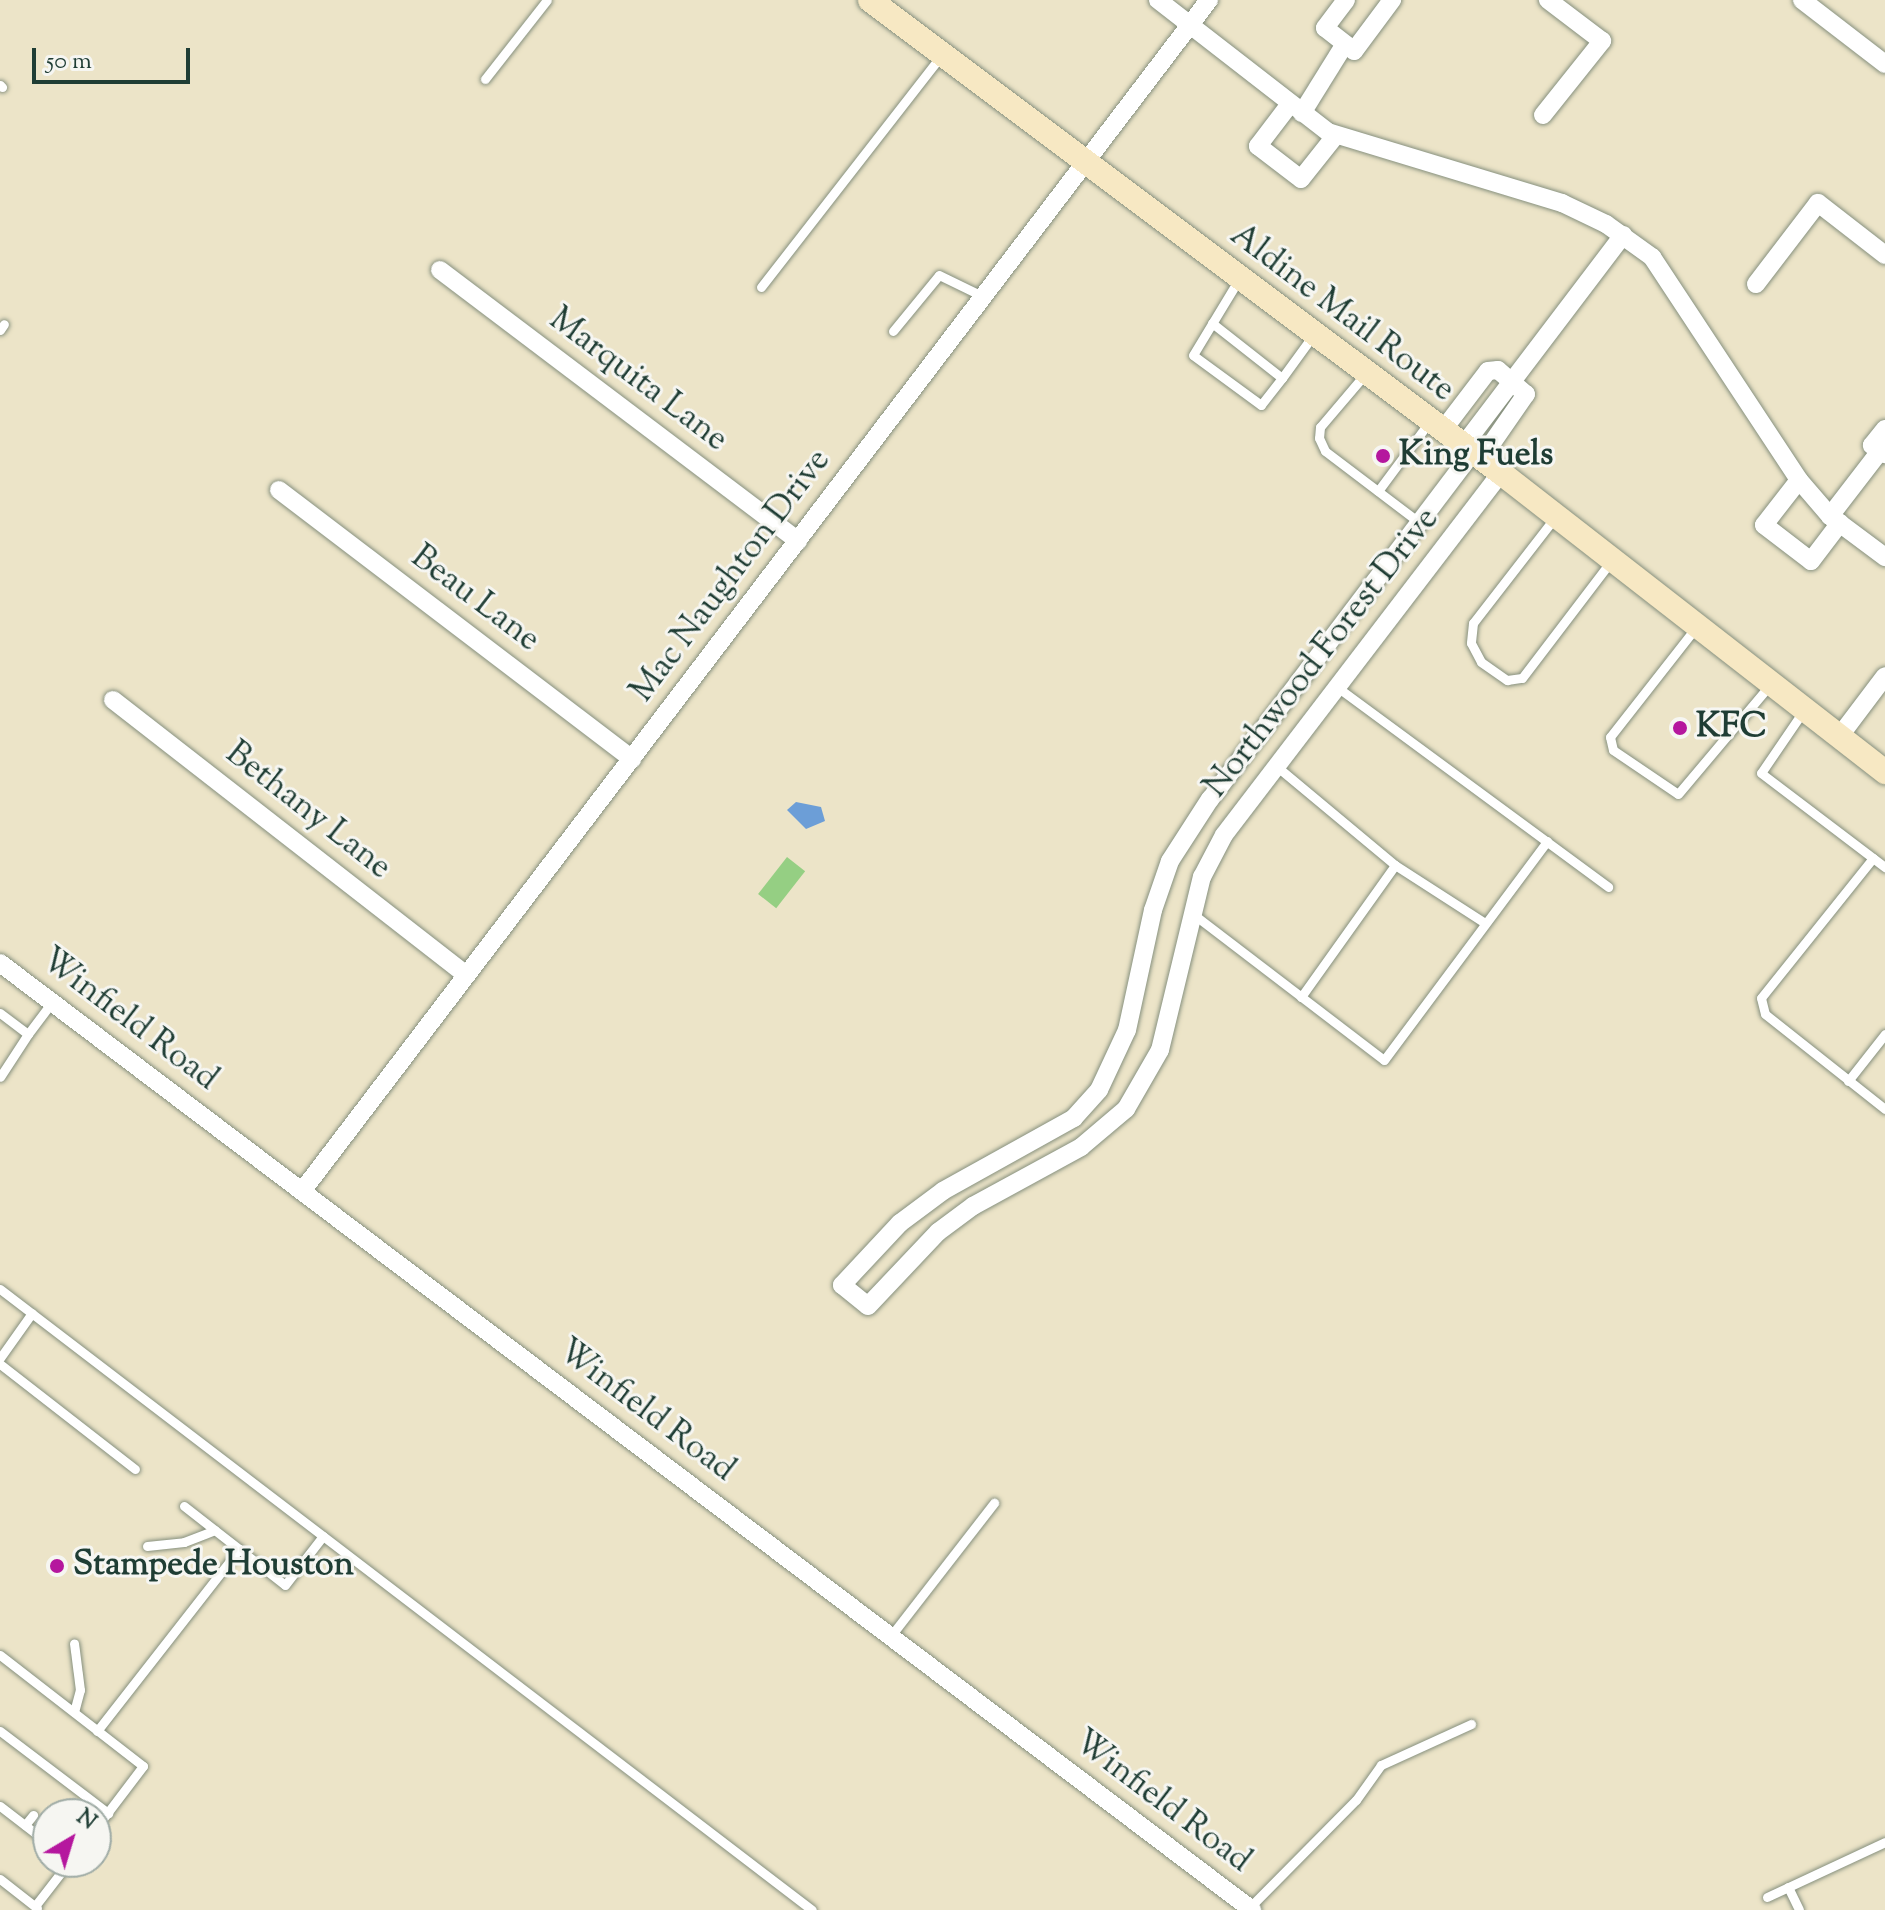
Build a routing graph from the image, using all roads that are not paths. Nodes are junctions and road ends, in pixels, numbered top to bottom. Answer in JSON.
{"nodes":[{"id":1,"x":547,"y":0,"type":"edge"},
{"id":2,"x":870,"y":0,"type":"edge"},
{"id":3,"x":1158,"y":0,"type":"edge"},
{"id":4,"x":1209,"y":0,"type":"edge"},
{"id":5,"x":1346,"y":0,"type":"edge"},
{"id":6,"x":1392,"y":0,"type":"edge"},
{"id":7,"x":1548,"y":0,"type":"edge"},
{"id":8,"x":1802,"y":0,"type":"edge"},
{"id":9,"x":1189,"y":26,"type":"junction"},
{"id":10,"x":1345,"y":44,"type":"junction"},
{"id":11,"x":942,"y":55,"type":"junction"},
{"id":12,"x":1885,"y":64,"type":"edge"},
{"id":13,"x":485,"y":79,"type":"dead end"},
{"id":14,"x":1296,"y":109,"type":"junction"},
{"id":15,"x":1543,"y":115,"type":"dead end"},
{"id":16,"x":1336,"y":135,"type":"junction"},
{"id":17,"x":1083,"y":163,"type":"junction"},
{"id":18,"x":1623,"y":235,"type":"junction"},
{"id":19,"x":1885,"y":255,"type":"edge"},
{"id":20,"x":440,"y":270,"type":"dead end"},
{"id":21,"x":1239,"y":279,"type":"junction"},
{"id":22,"x":1756,"y":284,"type":"dead end"},
{"id":23,"x":761,"y":287,"type":"dead end"},
{"id":24,"x":982,"y":296,"type":"junction"},
{"id":25,"x":1212,"y":323,"type":"junction"},
{"id":26,"x":893,"y":331,"type":"dead end"},
{"id":27,"x":1314,"y":334,"type":"junction"},
{"id":28,"x":1366,"y":373,"type":"junction"},
{"id":29,"x":1282,"y":378,"type":"junction"},
{"id":30,"x":1512,"y":381,"type":"junction"},
{"id":31,"x":1437,"y":426,"type":"junction"},
{"id":32,"x":1885,"y":429,"type":"edge"},
{"id":33,"x":1472,"y":452,"type":"junction"},
{"id":34,"x":1883,"y":452,"type":"edge"},
{"id":35,"x":1501,"y":473,"type":"junction"},
{"id":36,"x":1799,"y":480,"type":"junction"},
{"id":37,"x":279,"y":490,"type":"dead end"},
{"id":38,"x":1378,"y":491,"type":"junction"},
{"id":39,"x":1556,"y":516,"type":"junction"},
{"id":40,"x":1835,"y":519,"type":"junction"},
{"id":41,"x":1420,"y":523,"type":"junction"},
{"id":42,"x":798,"y":541,"type":"junction"},
{"id":43,"x":1885,"y":557,"type":"edge"},
{"id":44,"x":1612,"y":560,"type":"junction"},
{"id":45,"x":1697,"y":626,"type":"junction"},
{"id":46,"x":1885,"y":676,"type":"edge"},
{"id":47,"x":1771,"y":684,"type":"junction"},
{"id":48,"x":1337,"y":687,"type":"junction"},
{"id":49,"x":113,"y":700,"type":"dead end"},
{"id":50,"x":1804,"y":710,"type":"junction"},
{"id":51,"x":1839,"y":737,"type":"junction"},
{"id":52,"x":632,"y":759,"type":"junction"},
{"id":53,"x":1275,"y":765,"type":"junction"},
{"id":54,"x":1885,"y":772,"type":"edge"},
{"id":55,"x":1198,"y":818,"type":"junction"},
{"id":56,"x":1224,"y":835,"type":"junction"},
{"id":57,"x":1547,"y":841,"type":"junction"},
{"id":58,"x":1873,"y":858,"type":"junction"},
{"id":59,"x":1395,"y":865,"type":"junction"},
{"id":60,"x":1885,"y":867,"type":"edge"},
{"id":61,"x":1608,"y":887,"type":"dead end"},
{"id":62,"x":1192,"y":914,"type":"junction"},
{"id":63,"x":1485,"y":923,"type":"junction"},
{"id":64,"x":0,"y":963,"type":"edge"},
{"id":65,"x":464,"y":973,"type":"junction"},
{"id":66,"x":1301,"y":997,"type":"junction"},
{"id":67,"x":52,"y":1002,"type":"junction"},
{"id":68,"x":0,"y":1013,"type":"edge"},
{"id":69,"x":28,"y":1034,"type":"junction"},
{"id":70,"x":1885,"y":1034,"type":"edge"},
{"id":71,"x":0,"y":1077,"type":"edge"},
{"id":72,"x":1848,"y":1081,"type":"junction"},
{"id":73,"x":1099,"y":1090,"type":"junction"},
{"id":74,"x":1126,"y":1109,"type":"junction"},
{"id":75,"x":1885,"y":1109,"type":"edge"},
{"id":76,"x":303,"y":1190,"type":"junction"},
{"id":77,"x":0,"y":1289,"type":"edge"},
{"id":78,"x":32,"y":1313,"type":"junction"},
{"id":79,"x":0,"y":1358,"type":"edge"},
{"id":80,"x":0,"y":1364,"type":"edge"},
{"id":81,"x":135,"y":1469,"type":"dead end"},
{"id":82,"x":994,"y":1503,"type":"dead end"},
{"id":83,"x":184,"y":1506,"type":"dead end"},
{"id":84,"x":215,"y":1530,"type":"junction"},
{"id":85,"x":323,"y":1536,"type":"junction"},
{"id":86,"x":147,"y":1546,"type":"dead end"},
{"id":87,"x":239,"y":1549,"type":"junction"},
{"id":88,"x":890,"y":1637,"type":"junction"},
{"id":89,"x":74,"y":1643,"type":"dead end"},
{"id":90,"x":0,"y":1655,"type":"edge"},
{"id":91,"x":74,"y":1712,"type":"junction"},
{"id":92,"x":1471,"y":1724,"type":"dead end"},
{"id":93,"x":0,"y":1731,"type":"edge"},
{"id":94,"x":97,"y":1731,"type":"junction"},
{"id":95,"x":86,"y":1798,"type":"edge"},
{"id":96,"x":0,"y":1806,"type":"edge"},
{"id":97,"x":112,"y":1808,"type":"edge"},
{"id":98,"x":32,"y":1816,"type":"edge"},
{"id":99,"x":25,"y":1825,"type":"junction"},
{"id":100,"x":32,"y":1830,"type":"edge"},
{"id":101,"x":1885,"y":1842,"type":"edge"},
{"id":102,"x":58,"y":1878,"type":"edge"},
{"id":103,"x":0,"y":1879,"type":"edge"},
{"id":104,"x":1788,"y":1887,"type":"junction"},
{"id":105,"x":1767,"y":1897,"type":"dead end"},
{"id":106,"x":38,"y":1908,"type":"edge"},
{"id":107,"x":1250,"y":1909,"type":"edge"},
{"id":108,"x":812,"y":1910,"type":"edge"},
{"id":109,"x":1799,"y":1910,"type":"edge"}],
"edges":[{"from":1,"to":13,"type":"lane"},
{"from":2,"to":11,"type":"main road","name":"Aldine Mail Route"},
{"from":3,"to":9,"type":"street"},
{"from":4,"to":9,"type":"street","name":"Mac Naughton Drive"},
{"from":5,"to":10,"type":"street"},
{"from":6,"to":10,"type":"street"},
{"from":7,"to":15,"type":"street"},
{"from":8,"to":12,"type":"street"},
{"from":9,"to":14,"type":"street"},
{"from":9,"to":17,"type":"street","name":"Mac Naughton Drive"},
{"from":10,"to":14,"type":"street"},
{"from":11,"to":17,"type":"main road","name":"Aldine Mail Route"},
{"from":11,"to":23,"type":"lane"},
{"from":14,"to":16,"type":"street"},
{"from":14,"to":16,"type":"street"},
{"from":16,"to":18,"type":"street"},
{"from":17,"to":21,"type":"main road","name":"Aldine Mail Route"},
{"from":17,"to":24,"type":"street","name":"Mac Naughton Drive"},
{"from":18,"to":30,"type":"street"},
{"from":18,"to":36,"type":"street"},
{"from":19,"to":22,"type":"street"},
{"from":20,"to":42,"type":"street","name":"Marquita Lane"},
{"from":21,"to":25,"type":"lane"},
{"from":21,"to":27,"type":"main road","name":"Aldine Mail Route"},
{"from":24,"to":26,"type":"lane"},
{"from":24,"to":42,"type":"street","name":"Mac Naughton Drive"},
{"from":25,"to":29,"type":"lane"},
{"from":25,"to":29,"type":"lane"},
{"from":27,"to":28,"type":"main road","name":"Aldine Mail Route"},
{"from":27,"to":29,"type":"lane"},
{"from":28,"to":31,"type":"main road","name":"Aldine Mail Route"},
{"from":28,"to":38,"type":"lane"},
{"from":30,"to":31,"type":"street"},
{"from":30,"to":33,"type":"street","name":"Northwood Forest Drive"},
{"from":31,"to":33,"type":"main road","name":"Aldine Mail Route"},
{"from":31,"to":38,"type":"lane"},
{"from":32,"to":34,"type":"street"},
{"from":33,"to":35,"type":"main road","name":"Aldine Mail Route"},
{"from":33,"to":41,"type":"street","name":"Northwood Forest Drive"},
{"from":34,"to":40,"type":"street"},
{"from":35,"to":39,"type":"main road","name":"Aldine Mail Route"},
{"from":35,"to":48,"type":"street","name":"Northwood Forest Drive"},
{"from":36,"to":40,"type":"street"},
{"from":36,"to":40,"type":"street"},
{"from":37,"to":52,"type":"street","name":"Beau Lane"},
{"from":38,"to":41,"type":"lane"},
{"from":39,"to":44,"type":"main road","name":"Aldine Mail Route"},
{"from":39,"to":44,"type":"lane"},
{"from":40,"to":43,"type":"street"},
{"from":41,"to":55,"type":"street","name":"Northwood Forest Drive"},
{"from":42,"to":52,"type":"street","name":"Mac Naughton Drive"},
{"from":44,"to":45,"type":"main road","name":"Aldine Mail Route"},
{"from":45,"to":47,"type":"main road","name":"Aldine Mail Route"},
{"from":45,"to":47,"type":"lane"},
{"from":46,"to":51,"type":"street"},
{"from":47,"to":50,"type":"main road","name":"Aldine Mail Route"},
{"from":48,"to":53,"type":"street","name":"Northwood Forest Drive"},
{"from":48,"to":57,"type":"lane"},
{"from":49,"to":65,"type":"street","name":"Bethany Lane"},
{"from":50,"to":51,"type":"main road","name":"Aldine Mail Route"},
{"from":50,"to":58,"type":"lane"},
{"from":51,"to":54,"type":"main road","name":"Aldine Mail Route"},
{"from":52,"to":65,"type":"street","name":"Mac Naughton Drive"},
{"from":53,"to":56,"type":"street","name":"Northwood Forest Drive"},
{"from":53,"to":59,"type":"lane"},
{"from":55,"to":56,"type":"street","name":"Northwood Forest Drive"},
{"from":55,"to":73,"type":"street","name":"Northwood Forest Drive"},
{"from":56,"to":62,"type":"street","name":"Northwood Forest Drive"},
{"from":57,"to":61,"type":"lane"},
{"from":57,"to":63,"type":"lane"},
{"from":58,"to":60,"type":"lane"},
{"from":58,"to":72,"type":"lane"},
{"from":59,"to":63,"type":"lane"},
{"from":59,"to":66,"type":"lane"},
{"from":62,"to":66,"type":"lane"},
{"from":62,"to":74,"type":"street","name":"Northwood Forest Drive"},
{"from":63,"to":66,"type":"lane"},
{"from":64,"to":67,"type":"street","name":"Winfield Road"},
{"from":65,"to":76,"type":"street","name":"Mac Naughton Drive"},
{"from":67,"to":69,"type":"lane"},
{"from":67,"to":76,"type":"street","name":"Winfield Road"},
{"from":68,"to":69,"type":"lane"},
{"from":69,"to":71,"type":"lane"},
{"from":70,"to":72,"type":"lane"},
{"from":72,"to":75,"type":"lane"},
{"from":73,"to":74,"type":"street"},
{"from":73,"to":74,"type":"street","name":"Northwood Forest Drive"},
{"from":76,"to":88,"type":"street","name":"Winfield Road"},
{"from":77,"to":78,"type":"lane"},
{"from":78,"to":79,"type":"lane"},
{"from":78,"to":85,"type":"lane"},
{"from":80,"to":81,"type":"lane"},
{"from":82,"to":88,"type":"lane"},
{"from":83,"to":84,"type":"lane"},
{"from":84,"to":86,"type":"lane"},
{"from":84,"to":87,"type":"lane"},
{"from":85,"to":87,"type":"lane"},
{"from":85,"to":108,"type":"lane"},
{"from":87,"to":94,"type":"lane"},
{"from":88,"to":107,"type":"street","name":"Winfield Road"},
{"from":89,"to":91,"type":"lane"},
{"from":90,"to":91,"type":"lane"},
{"from":91,"to":94,"type":"lane"},
{"from":92,"to":107,"type":"lane"},
{"from":93,"to":95,"type":"lane"},
{"from":94,"to":97,"type":"lane"},
{"from":96,"to":99,"type":"lane"},
{"from":98,"to":99,"type":"lane"},
{"from":99,"to":100,"type":"lane"},
{"from":101,"to":104,"type":"lane"},
{"from":102,"to":106,"type":"lane"},
{"from":103,"to":106,"type":"lane"},
{"from":104,"to":105,"type":"lane"},
{"from":104,"to":109,"type":"lane"}]}
